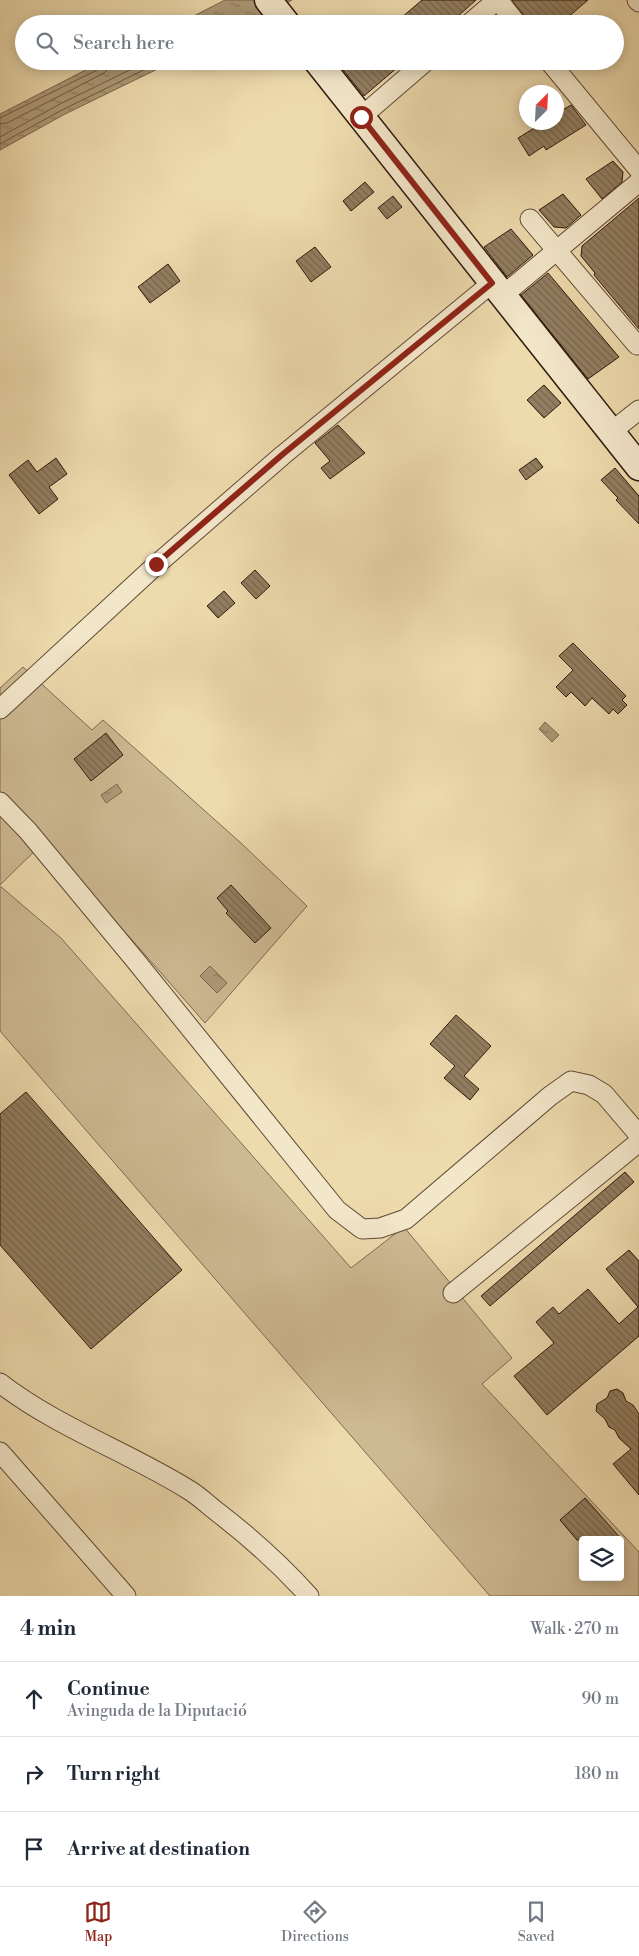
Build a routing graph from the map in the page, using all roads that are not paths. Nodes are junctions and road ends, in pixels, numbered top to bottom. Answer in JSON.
{"nodes":[{"id":1,"x":497,"y":0,"type":"edge"},
{"id":2,"x":480,"y":15,"type":"edge"},
{"id":3,"x":510,"y":15,"type":"edge"},
{"id":4,"x":324,"y":70,"type":"edge"},
{"id":5,"x":416,"y":70,"type":"edge"},
{"id":6,"x":556,"y":70,"type":"edge"},
{"id":7,"x":361,"y":117,"type":"junction"},
{"id":8,"x":639,"y":170,"type":"edge"},
{"id":9,"x":639,"y":182,"type":"edge"},
{"id":10,"x":530,"y":219,"type":"dead end"},
{"id":11,"x":557,"y":251,"type":"junction"},
{"id":12,"x":497,"y":289,"type":"junction"},
{"id":13,"x":637,"y":345,"type":"dead end"},
{"id":14,"x":639,"y":410,"type":"edge"},
{"id":15,"x":611,"y":432,"type":"junction"},
{"id":16,"x":639,"y":467,"type":"edge"},
{"id":17,"x":0,"y":709,"type":"edge"},
{"id":18,"x":0,"y":802,"type":"edge"},
{"id":19,"x":639,"y":1135,"type":"edge"},
{"id":20,"x":639,"y":1142,"type":"edge"},
{"id":21,"x":453,"y":1292,"type":"dead end"},
{"id":22,"x":0,"y":1383,"type":"edge"},
{"id":23,"x":0,"y":1452,"type":"edge"},
{"id":24,"x":126,"y":1596,"type":"edge"},
{"id":25,"x":309,"y":1596,"type":"edge"}],
"edges":[{"from":1,"to":2,"type":"street"},
{"from":1,"to":3,"type":"street"},
{"from":4,"to":7,"type":"street"},
{"from":5,"to":7,"type":"street"},
{"from":6,"to":8,"type":"street"},
{"from":7,"to":12,"type":"street"},
{"from":9,"to":11,"type":"street"},
{"from":10,"to":11,"type":"street"},
{"from":11,"to":12,"type":"street"},
{"from":11,"to":13,"type":"street"},
{"from":12,"to":15,"type":"street"},
{"from":12,"to":17,"type":"street"},
{"from":14,"to":15,"type":"street"},
{"from":15,"to":16,"type":"street"},
{"from":18,"to":19,"type":"street"},
{"from":20,"to":21,"type":"street"},
{"from":22,"to":25,"type":"street"},
{"from":23,"to":24,"type":"street"}]}
